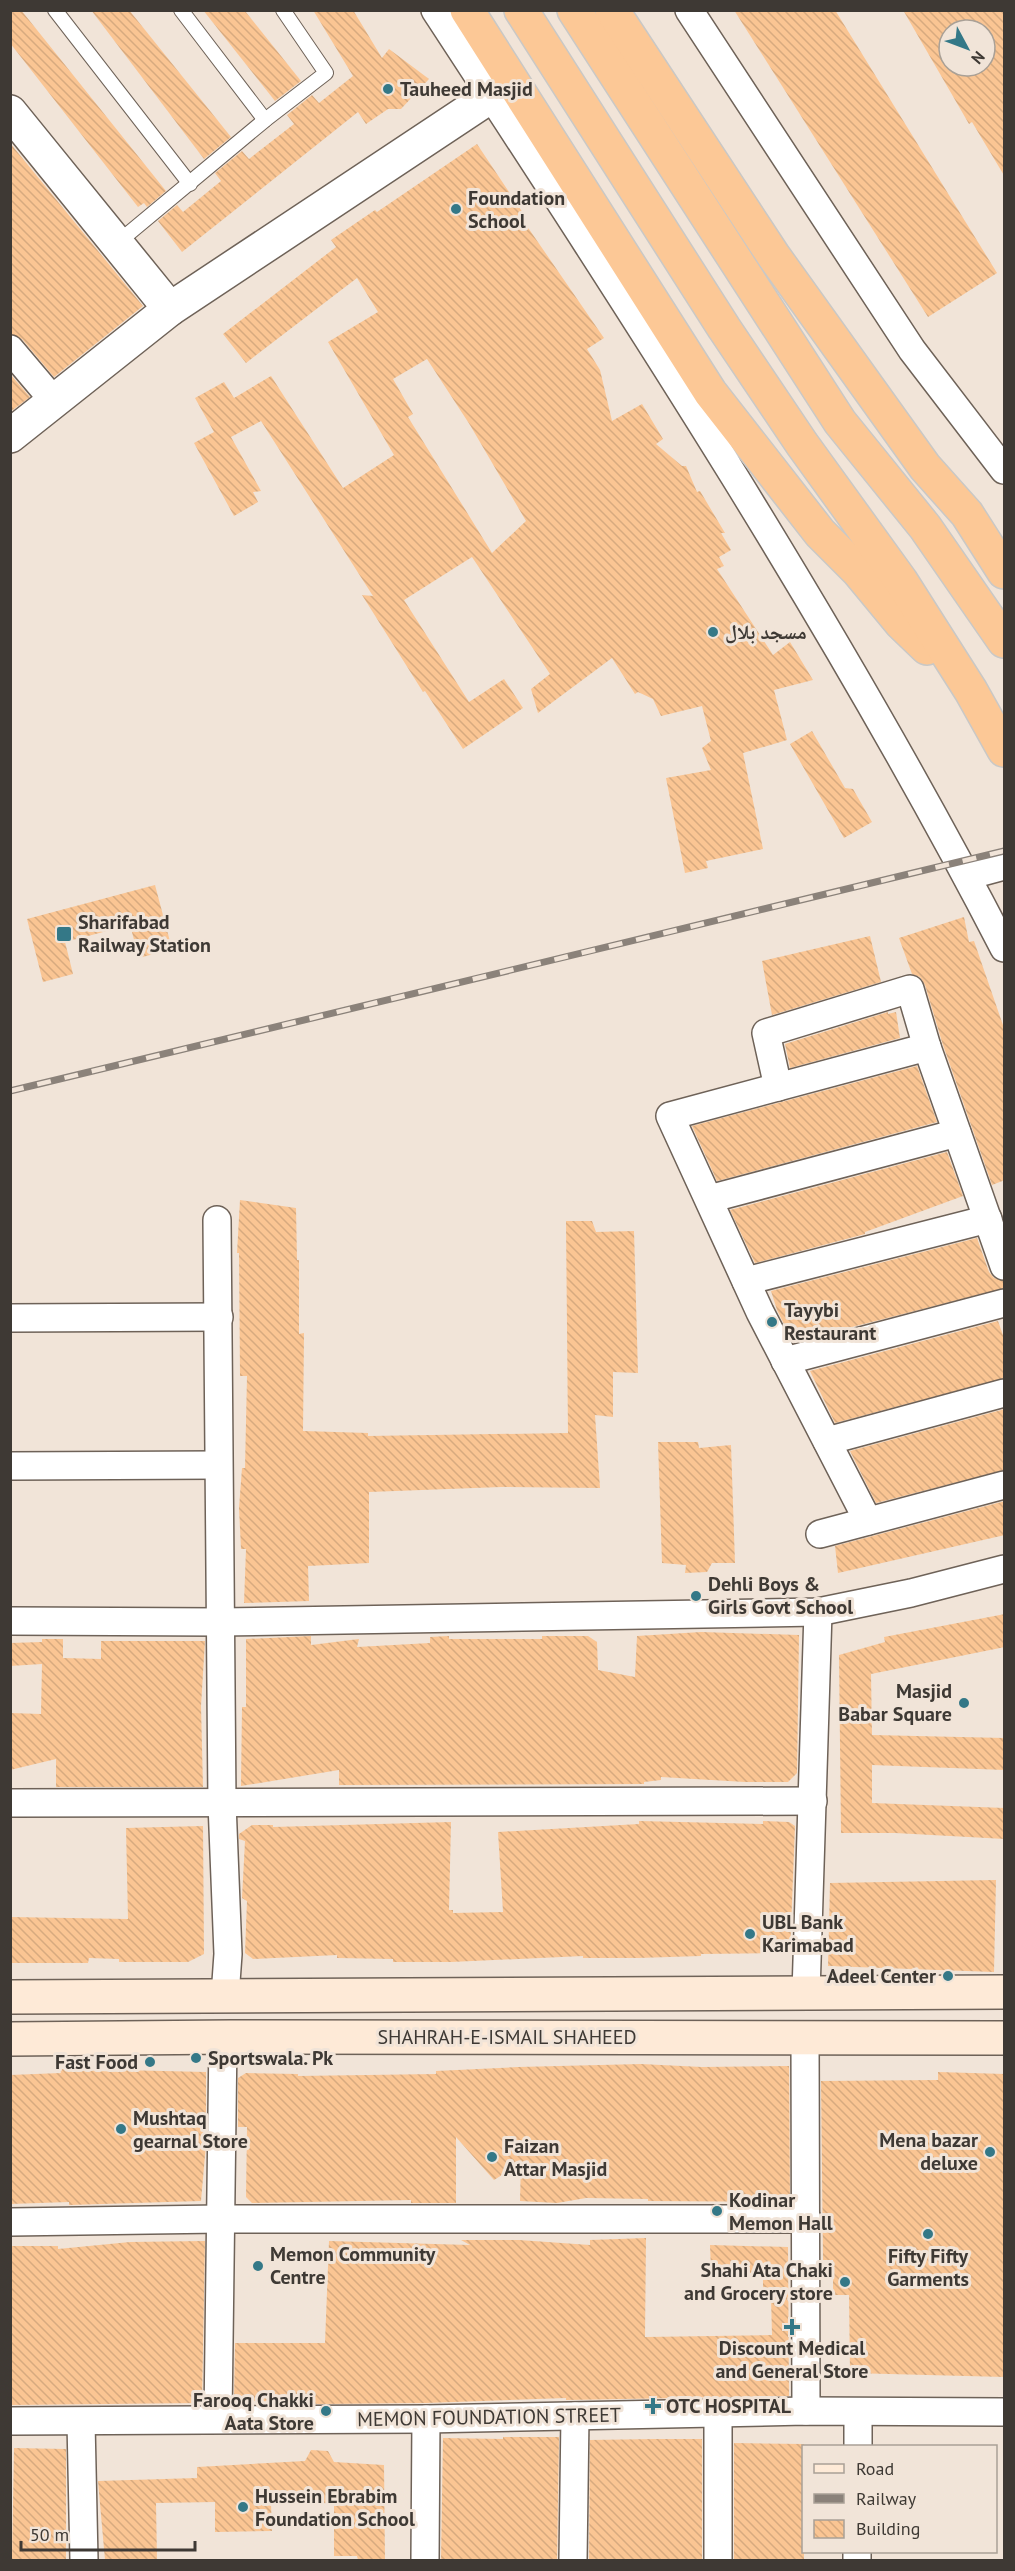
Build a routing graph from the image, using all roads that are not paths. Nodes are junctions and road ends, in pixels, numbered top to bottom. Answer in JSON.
{"nodes":[{"id":1,"x":55,"y":10,"type":"edge"},
{"id":2,"x":181,"y":10,"type":"edge"},
{"id":3,"x":283,"y":10,"type":"edge"},
{"id":4,"x":435,"y":10,"type":"edge"},
{"id":5,"x":466,"y":10,"type":"edge"},
{"id":6,"x":521,"y":10,"type":"edge"},
{"id":7,"x":574,"y":10,"type":"edge"},
{"id":8,"x":612,"y":10,"type":"edge"},
{"id":9,"x":689,"y":10,"type":"edge"},
{"id":10,"x":491,"y":96,"type":"junction"},
{"id":11,"x":12,"y":117,"type":"edge"},
{"id":12,"x":265,"y":120,"type":"junction"},
{"id":13,"x":190,"y":184,"type":"junction"},
{"id":14,"x":116,"y":243,"type":"junction"},
{"id":15,"x":170,"y":309,"type":"junction"},
{"id":16,"x":10,"y":350,"type":"edge"},
{"id":17,"x":54,"y":401,"type":"junction"},
{"id":18,"x":10,"y":436,"type":"edge"},
{"id":19,"x":1005,"y":470,"type":"edge"},
{"id":20,"x":1005,"y":572,"type":"edge"},
{"id":21,"x":1005,"y":641,"type":"edge"},
{"id":22,"x":971,"y":691,"type":"junction"},
{"id":23,"x":1005,"y":750,"type":"edge"},
{"id":24,"x":1005,"y":866,"type":"edge"},
{"id":25,"x":967,"y":876,"type":"junction"},
{"id":26,"x":1005,"y":948,"type":"edge"},
{"id":27,"x":927,"y":1047,"type":"junction"},
{"id":28,"x":778,"y":1087,"type":"junction"},
{"id":29,"x":957,"y":1133,"type":"junction"},
{"id":30,"x":709,"y":1199,"type":"junction"},
{"id":31,"x":988,"y":1219,"type":"junction"},
{"id":32,"x":217,"y":1220,"type":"dead end"},
{"id":33,"x":1005,"y":1266,"type":"edge"},
{"id":34,"x":746,"y":1281,"type":"junction"},
{"id":35,"x":1005,"y":1303,"type":"edge"},
{"id":36,"x":219,"y":1317,"type":"junction"},
{"id":37,"x":10,"y":1318,"type":"edge"},
{"id":38,"x":785,"y":1361,"type":"junction"},
{"id":39,"x":1005,"y":1393,"type":"edge"},
{"id":40,"x":827,"y":1441,"type":"junction"},
{"id":41,"x":218,"y":1465,"type":"junction"},
{"id":42,"x":10,"y":1466,"type":"edge"},
{"id":43,"x":1005,"y":1485,"type":"edge"},
{"id":44,"x":868,"y":1521,"type":"junction"},
{"id":45,"x":820,"y":1534,"type":"dead end"},
{"id":46,"x":1005,"y":1569,"type":"edge"},
{"id":47,"x":818,"y":1612,"type":"junction"},
{"id":48,"x":10,"y":1621,"type":"edge"},
{"id":49,"x":220,"y":1622,"type":"junction"},
{"id":50,"x":813,"y":1801,"type":"junction"},
{"id":51,"x":10,"y":1803,"type":"edge"},
{"id":52,"x":222,"y":1803,"type":"junction"},
{"id":53,"x":1005,"y":1992,"type":"edge"},
{"id":54,"x":806,"y":1993,"type":"junction"},
{"id":55,"x":225,"y":1996,"type":"junction"},
{"id":56,"x":10,"y":1997,"type":"edge"},
{"id":57,"x":805,"y":2037,"type":"junction"},
{"id":58,"x":223,"y":2038,"type":"junction"},
{"id":59,"x":1005,"y":2038,"type":"edge"},
{"id":60,"x":10,"y":2039,"type":"edge"},
{"id":61,"x":220,"y":2219,"type":"junction"},
{"id":62,"x":807,"y":2219,"type":"junction"},
{"id":63,"x":10,"y":2222,"type":"edge"},
{"id":64,"x":806,"y":2411,"type":"junction"},
{"id":65,"x":858,"y":2412,"type":"junction"},
{"id":66,"x":1005,"y":2412,"type":"edge"},
{"id":67,"x":718,"y":2413,"type":"junction"},
{"id":68,"x":575,"y":2416,"type":"junction"},
{"id":69,"x":218,"y":2418,"type":"junction"},
{"id":70,"x":426,"y":2419,"type":"junction"},
{"id":71,"x":10,"y":2421,"type":"edge"},
{"id":72,"x":81,"y":2422,"type":"junction"},
{"id":73,"x":858,"y":2445,"type":"edge"},
{"id":74,"x":84,"y":2560,"type":"edge"},
{"id":75,"x":425,"y":2560,"type":"edge"},
{"id":76,"x":573,"y":2560,"type":"edge"},
{"id":77,"x":718,"y":2560,"type":"edge"}],
"edges":[{"from":1,"to":13,"type":"lane"},
{"from":2,"to":12,"type":"lane"},
{"from":3,"to":12,"type":"lane"},
{"from":4,"to":10,"type":"street"},
{"from":5,"to":22,"type":"highway"},
{"from":6,"to":22,"type":"highway"},
{"from":7,"to":21,"type":"highway"},
{"from":8,"to":20,"type":"highway"},
{"from":9,"to":19,"type":"street"},
{"from":10,"to":15,"type":"street"},
{"from":10,"to":25,"type":"street"},
{"from":11,"to":14,"type":"street"},
{"from":12,"to":13,"type":"lane"},
{"from":13,"to":14,"type":"lane"},
{"from":14,"to":15,"type":"street"},
{"from":15,"to":17,"type":"street"},
{"from":16,"to":17,"type":"street"},
{"from":17,"to":18,"type":"street"},
{"from":22,"to":23,"type":"highway"},
{"from":24,"to":25,"type":"street"},
{"from":25,"to":26,"type":"street"},
{"from":27,"to":28,"type":"street"},
{"from":27,"to":28,"type":"street"},
{"from":27,"to":29,"type":"street"},
{"from":28,"to":30,"type":"street"},
{"from":29,"to":30,"type":"street"},
{"from":29,"to":31,"type":"street"},
{"from":30,"to":34,"type":"street"},
{"from":31,"to":33,"type":"street"},
{"from":31,"to":34,"type":"street"},
{"from":32,"to":36,"type":"street"},
{"from":34,"to":38,"type":"street"},
{"from":35,"to":38,"type":"street"},
{"from":36,"to":37,"type":"street"},
{"from":36,"to":41,"type":"street"},
{"from":38,"to":40,"type":"street"},
{"from":39,"to":40,"type":"street"},
{"from":40,"to":44,"type":"street"},
{"from":41,"to":42,"type":"street"},
{"from":41,"to":49,"type":"street"},
{"from":43,"to":44,"type":"street"},
{"from":44,"to":45,"type":"street"},
{"from":46,"to":47,"type":"street"},
{"from":47,"to":49,"type":"street"},
{"from":47,"to":50,"type":"street"},
{"from":48,"to":49,"type":"street"},
{"from":49,"to":52,"type":"street"},
{"from":50,"to":52,"type":"street"},
{"from":50,"to":54,"type":"street"},
{"from":51,"to":52,"type":"street"},
{"from":52,"to":55,"type":"street"},
{"from":53,"to":54,"type":"main road"},
{"from":54,"to":55,"type":"main road"},
{"from":55,"to":56,"type":"main road"},
{"from":57,"to":58,"type":"main road","name":"SHAHRAH-E-ISMAIL SHAHEED"},
{"from":57,"to":59,"type":"main road","name":"SHAHRAH-E-ISMAIL SHAHEED"},
{"from":57,"to":62,"type":"street"},
{"from":58,"to":60,"type":"main road","name":"SHAHRAH-E-ISMAIL SHAHEED"},
{"from":58,"to":61,"type":"street"},
{"from":61,"to":62,"type":"street"},
{"from":61,"to":63,"type":"street"},
{"from":61,"to":69,"type":"street"},
{"from":62,"to":64,"type":"street"},
{"from":64,"to":65,"type":"street","name":"MEMON FOUNDATION STREET"},
{"from":64,"to":67,"type":"street","name":"MEMON FOUNDATION STREET"},
{"from":65,"to":66,"type":"street","name":"MEMON FOUNDATION STREET"},
{"from":65,"to":73,"type":"street"},
{"from":67,"to":68,"type":"street","name":"MEMON FOUNDATION STREET"},
{"from":67,"to":77,"type":"street"},
{"from":68,"to":70,"type":"street","name":"MEMON FOUNDATION STREET"},
{"from":68,"to":76,"type":"street"},
{"from":69,"to":70,"type":"street","name":"MEMON FOUNDATION STREET"},
{"from":69,"to":72,"type":"street","name":"MEMON FOUNDATION STREET"},
{"from":70,"to":75,"type":"street"},
{"from":71,"to":72,"type":"street","name":"MEMON FOUNDATION STREET"},
{"from":72,"to":74,"type":"street"}]}
